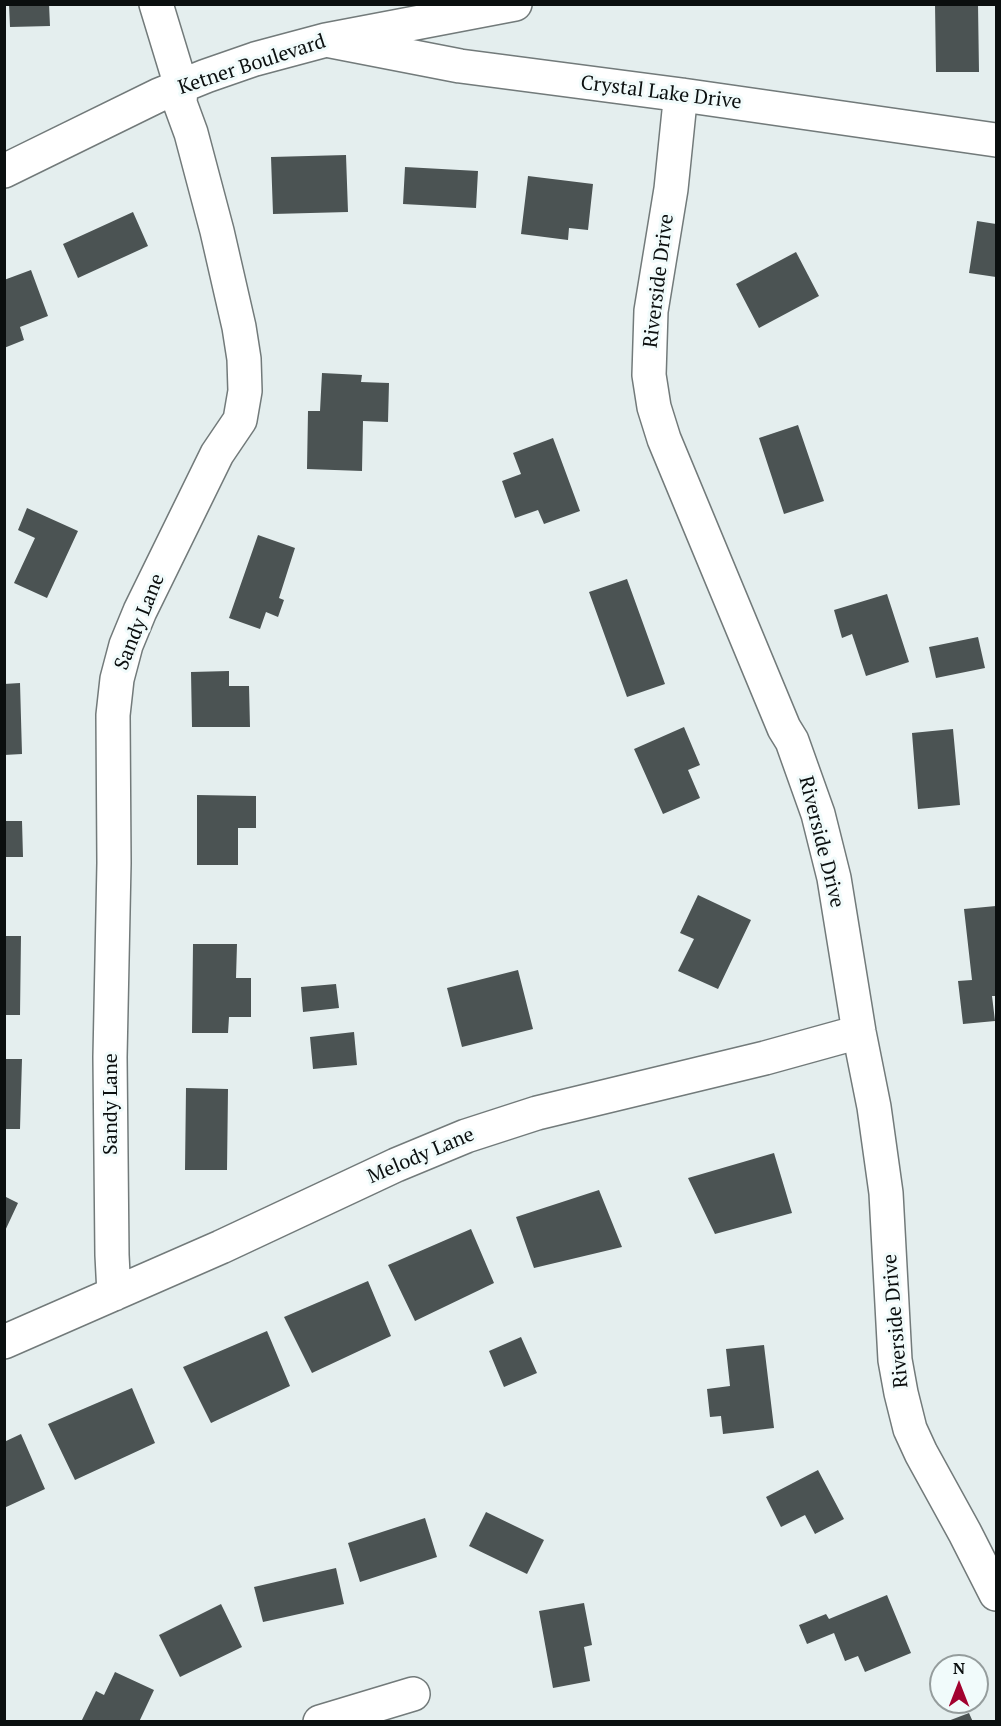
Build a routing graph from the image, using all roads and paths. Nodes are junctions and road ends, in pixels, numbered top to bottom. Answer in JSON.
{"nodes":[{"id":1,"x":156,"y":4,"type":"edge"},
{"id":2,"x":515,"y":4,"type":"edge"},
{"id":3,"x":326,"y":40,"type":"junction"},
{"id":4,"x":181,"y":86,"type":"junction"},
{"id":5,"x":682,"y":95,"type":"junction"},
{"id":6,"x":996,"y":140,"type":"edge"},
{"id":7,"x":4,"y":171,"type":"edge"},
{"id":8,"x":859,"y":1032,"type":"junction"},
{"id":9,"x":114,"y":1294,"type":"junction"},
{"id":10,"x":4,"y":1342,"type":"edge"},
{"id":11,"x":996,"y":1594,"type":"edge"},
{"id":12,"x":413,"y":1694,"type":"dead end"},
{"id":13,"x":320,"y":1722,"type":"edge"}],
"edges":[{"from":1,"to":4,"type":"street","name":"Sandy Lane"},
{"from":2,"to":3,"type":"street","name":"Ketner Boulevard"},
{"from":3,"to":4,"type":"street","name":"Ketner Boulevard"},
{"from":3,"to":5,"type":"street","name":"Crystal Lake Drive"},
{"from":4,"to":7,"type":"street","name":"Ketner Boulevard"},
{"from":4,"to":9,"type":"street","name":"Sandy Lane"},
{"from":5,"to":6,"type":"street","name":"Crystal Lake Drive"},
{"from":5,"to":8,"type":"street","name":"Riverside Drive"},
{"from":8,"to":9,"type":"street","name":"Melody Lane"},
{"from":8,"to":11,"type":"street","name":"Riverside Drive"},
{"from":9,"to":10,"type":"street","name":"Melody Lane"},
{"from":12,"to":13,"type":"street"}]}
